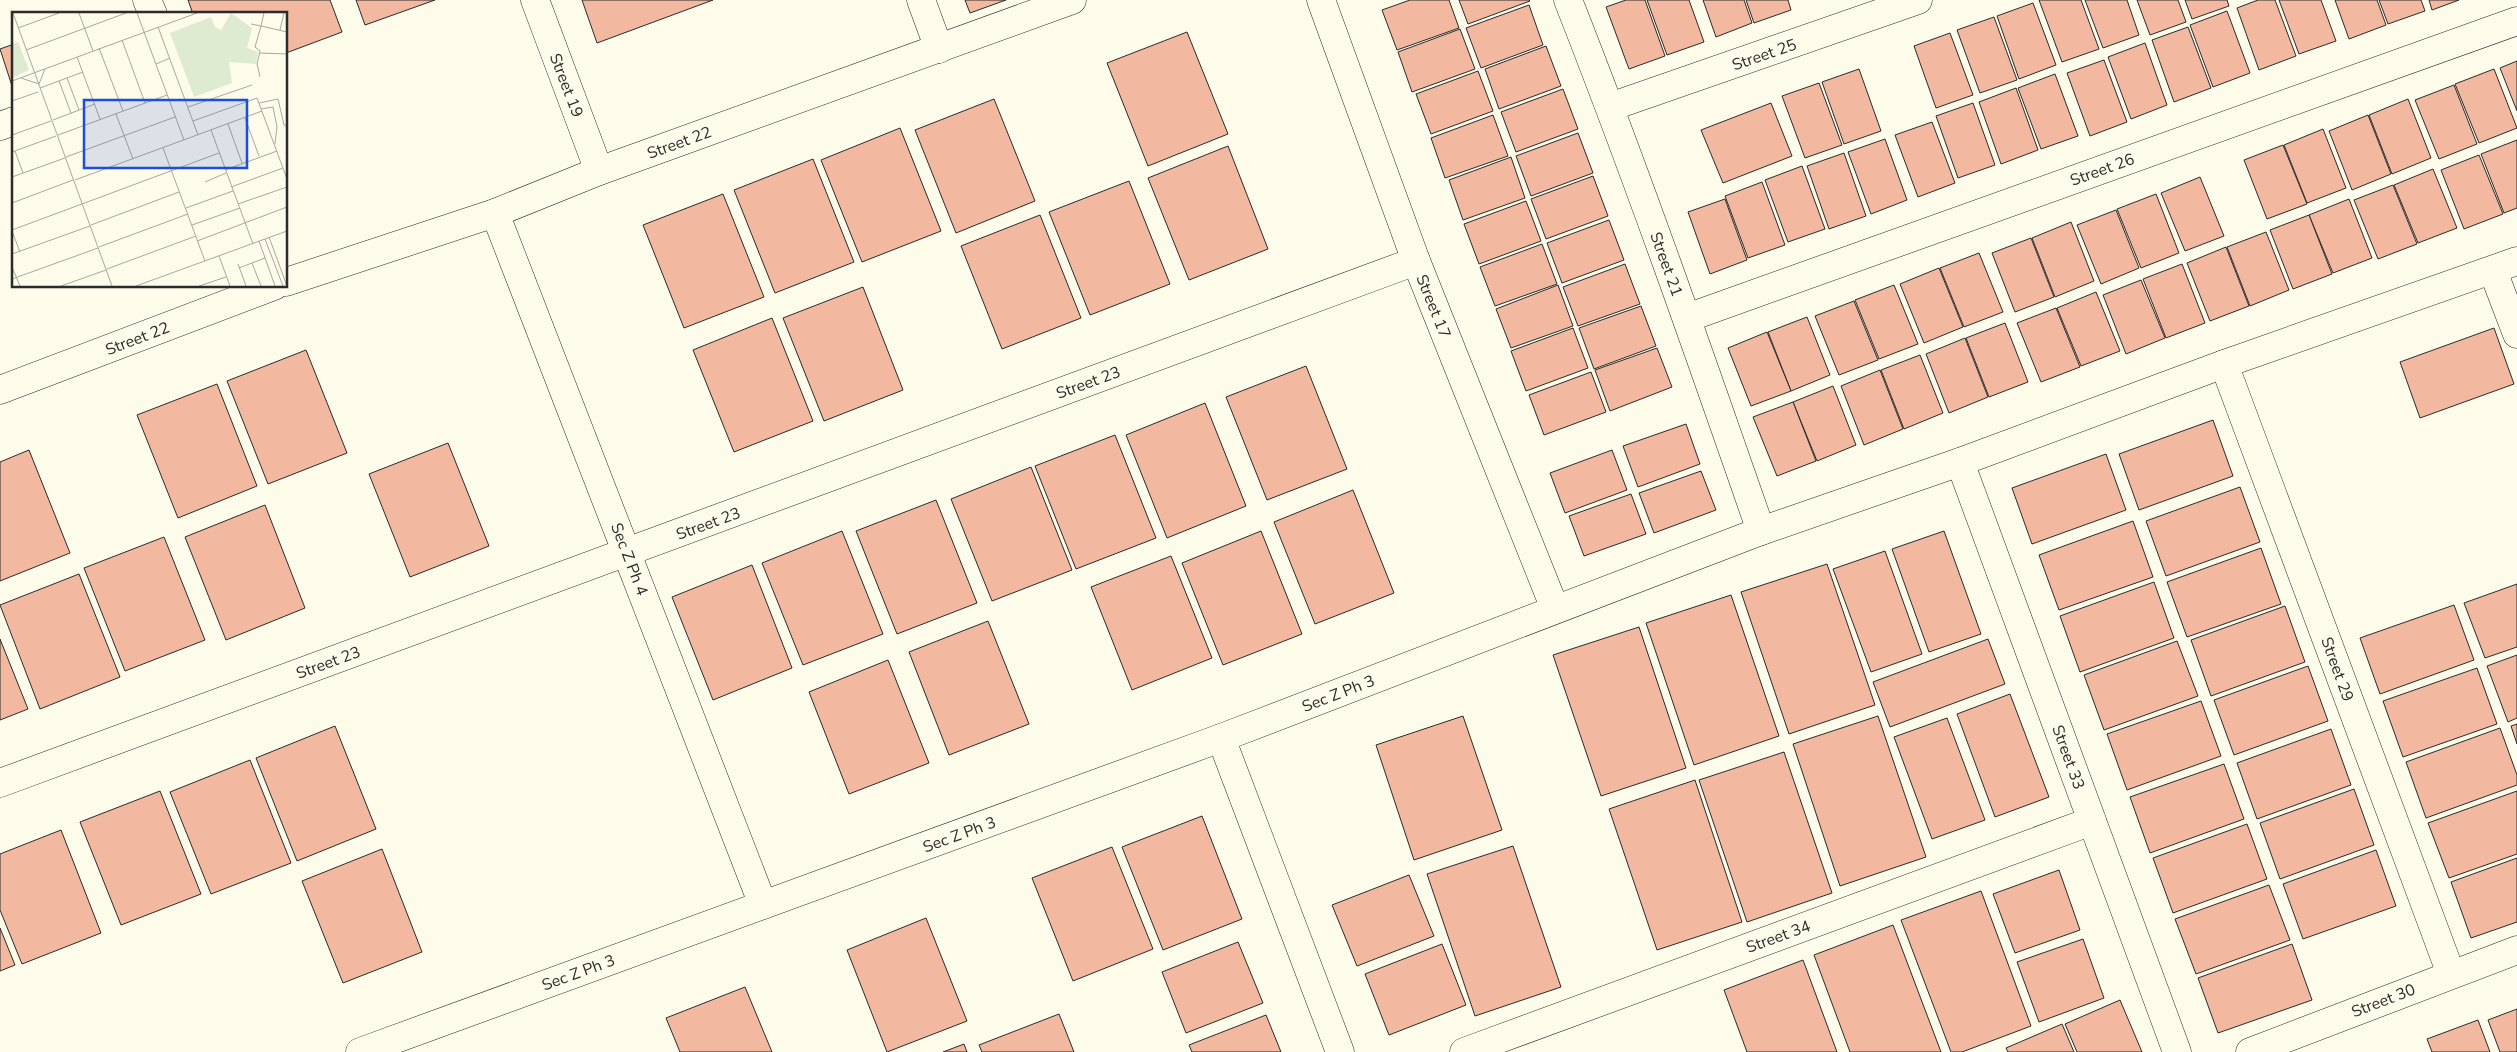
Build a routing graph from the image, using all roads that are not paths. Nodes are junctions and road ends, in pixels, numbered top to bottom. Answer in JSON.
{"nodes":[{"id":1,"x":535,"y":0,"type":"edge"},
{"id":2,"x":921,"y":0,"type":"edge"},
{"id":3,"x":1072,"y":0,"type":"edge"},
{"id":4,"x":1322,"y":0,"type":"edge"},
{"id":5,"x":1568,"y":0,"type":"edge"},
{"id":6,"x":1918,"y":0,"type":"edge"},
{"id":7,"x":2517,"y":21,"type":"edge"},
{"id":8,"x":939,"y":49,"type":"junction"},
{"id":9,"x":1610,"y":107,"type":"junction"},
{"id":10,"x":12,"y":122,"type":"edge"},
{"id":11,"x":0,"y":126,"type":"edge"},
{"id":12,"x":599,"y":171,"type":"junction"},
{"id":13,"x":495,"y":213,"type":"junction"},
{"id":14,"x":1416,"y":261,"type":"junction"},
{"id":15,"x":2505,"y":266,"type":"edge"},
{"id":16,"x":288,"y":281,"type":"edge"},
{"id":17,"x":260,"y":288,"type":"edge"},
{"id":18,"x":1687,"y":318,"type":"junction"},
{"id":19,"x":2517,"y":334,"type":"edge"},
{"id":20,"x":2224,"y":364,"type":"junction"},
{"id":21,"x":0,"y":390,"type":"edge"},
{"id":22,"x":1960,"y":462,"type":"junction"},
{"id":23,"x":1761,"y":531,"type":"junction"},
{"id":24,"x":627,"y":553,"type":"junction"},
{"id":25,"x":1554,"y":609,"type":"junction"},
{"id":26,"x":1221,"y":738,"type":"junction"},
{"id":27,"x":0,"y":783,"type":"edge"},
{"id":28,"x":2092,"y":821,"type":"junction"},
{"id":29,"x":763,"y":905,"type":"junction"},
{"id":30,"x":2517,"y":950,"type":"edge"},
{"id":31,"x":2452,"y":974,"type":"junction"},
{"id":32,"x":360,"y":1052,"type":"edge"},
{"id":33,"x":1340,"y":1052,"type":"edge"},
{"id":34,"x":1464,"y":1052,"type":"edge"},
{"id":35,"x":2177,"y":1052,"type":"edge"},
{"id":36,"x":2250,"y":1052,"type":"edge"}],
"edges":[{"from":1,"to":12,"type":"street","name":"Street 19"},
{"from":2,"to":8,"type":"street"},
{"from":3,"to":8,"type":"street","name":"Street 22"},
{"from":4,"to":14,"type":"street","name":"Street 17"},
{"from":5,"to":9,"type":"street","name":"Street 21"},
{"from":6,"to":9,"type":"street","name":"Street 25"},
{"from":7,"to":18,"type":"street","name":"Street 26"},
{"from":8,"to":12,"type":"street","name":"Street 22"},
{"from":9,"to":18,"type":"street","name":"Street 21"},
{"from":10,"to":11,"type":"street"},
{"from":12,"to":13,"type":"street","name":"Street 22"},
{"from":13,"to":16,"type":"street","name":"Street 22"},
{"from":13,"to":24,"type":"street","name":"Sec Z Ph 4"},
{"from":14,"to":24,"type":"street","name":"Street 23"},
{"from":14,"to":25,"type":"street","name":"Street 17"},
{"from":15,"to":19,"type":"street"},
{"from":15,"to":20,"type":"street","name":"Sec Z Ph 3"},
{"from":17,"to":21,"type":"street","name":"Street 22"},
{"from":18,"to":23,"type":"street","name":"Street 21"},
{"from":20,"to":22,"type":"street","name":"Sec Z Ph 3"},
{"from":20,"to":31,"type":"street","name":"Street 29"},
{"from":22,"to":23,"type":"street","name":"Sec Z Ph 3"},
{"from":22,"to":28,"type":"street","name":"Street 33"},
{"from":23,"to":25,"type":"street","name":"Sec Z Ph 3"},
{"from":24,"to":27,"type":"street","name":"Street 23"},
{"from":24,"to":29,"type":"street","name":"Sec Z Ph 4"},
{"from":25,"to":26,"type":"street","name":"Sec Z Ph 3"},
{"from":26,"to":29,"type":"street","name":"Sec Z Ph 3"},
{"from":26,"to":33,"type":"street"},
{"from":28,"to":34,"type":"street","name":"Street 34"},
{"from":28,"to":35,"type":"street","name":"Street 33"},
{"from":29,"to":32,"type":"street","name":"Sec Z Ph 3"},
{"from":30,"to":31,"type":"street","name":"Street 30"},
{"from":31,"to":36,"type":"street","name":"Street 30"}]}
